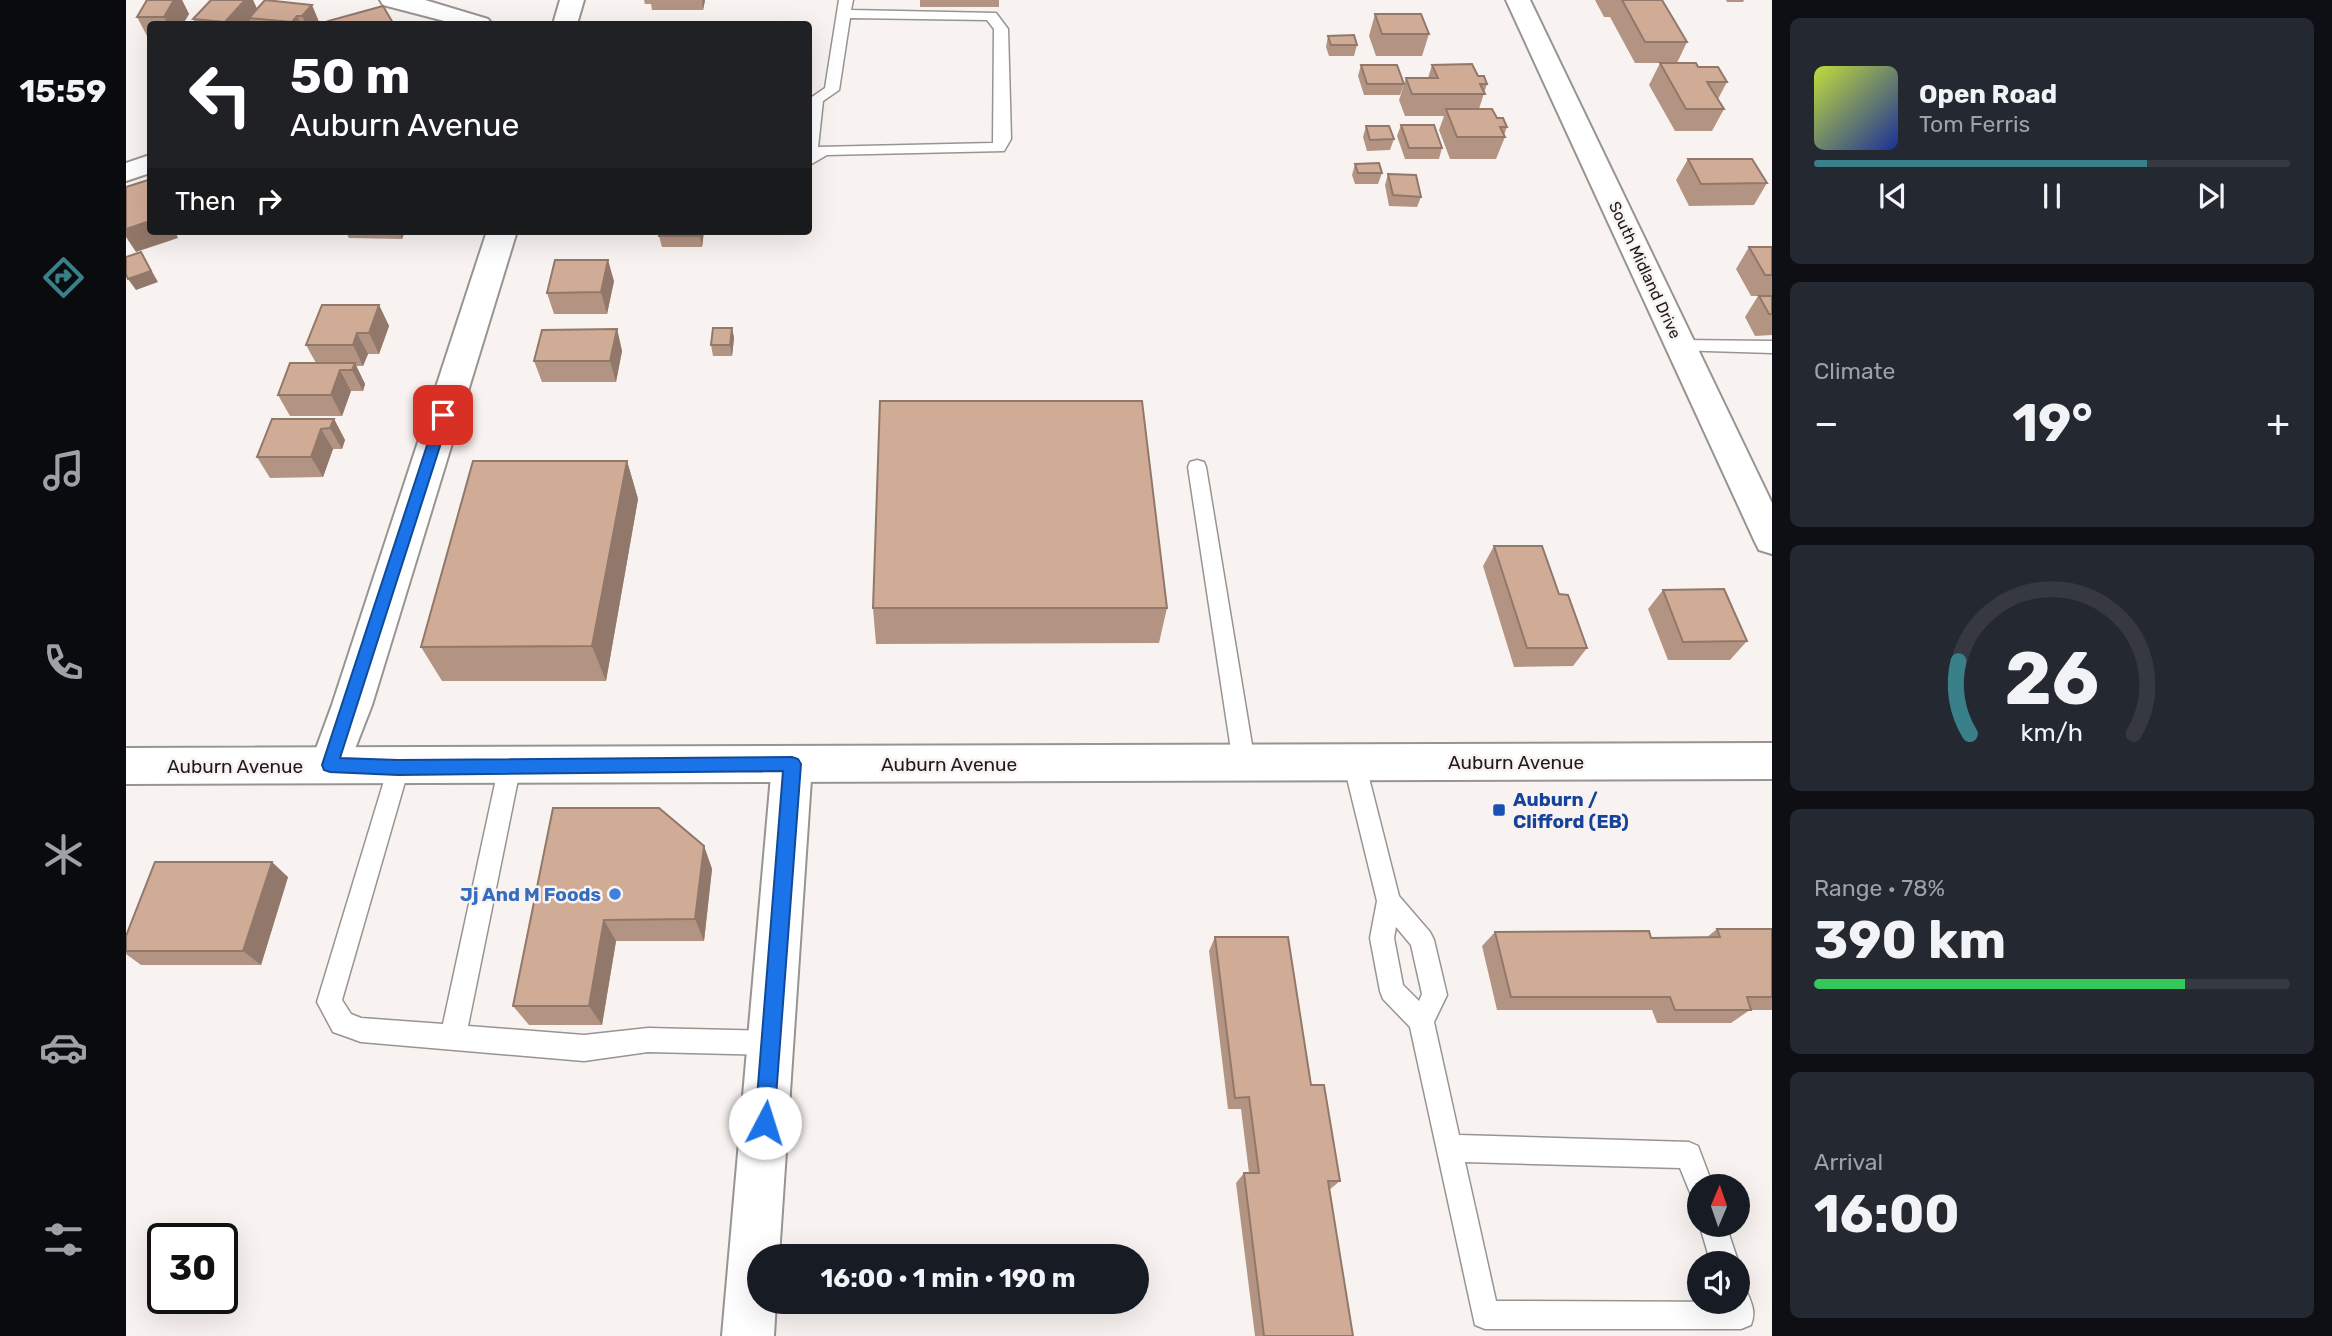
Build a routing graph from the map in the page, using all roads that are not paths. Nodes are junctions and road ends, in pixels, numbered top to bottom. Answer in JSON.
{"nodes":[{"id":1,"x":392,"y":0,"type":"edge"},
{"id":2,"x":572,"y":0,"type":"edge"},
{"id":3,"x":1518,"y":0,"type":"edge"},
{"id":4,"x":845,"y":7,"type":"edge"},
{"id":5,"x":470,"y":21,"type":"edge"},
{"id":6,"x":566,"y":21,"type":"edge"},
{"id":7,"x":812,"y":97,"type":"edge"},
{"id":8,"x":812,"y":159,"type":"edge"},
{"id":9,"x":147,"y":165,"type":"edge"},
{"id":10,"x":126,"y":172,"type":"edge"},
{"id":11,"x":501,"y":235,"type":"edge"},
{"id":12,"x":1681,"y":346,"type":"junction"},
{"id":13,"x":1772,"y":347,"type":"edge"},
{"id":14,"x":1197,"y":467,"type":"dead end"},
{"id":15,"x":1772,"y":540,"type":"edge"},
{"id":16,"x":1772,"y":761,"type":"edge"},
{"id":17,"x":1354,"y":762,"type":"junction"},
{"id":18,"x":1244,"y":763,"type":"junction"},
{"id":19,"x":792,"y":764,"type":"junction"},
{"id":20,"x":330,"y":765,"type":"junction"},
{"id":21,"x":510,"y":765,"type":"junction"},
{"id":22,"x":126,"y":766,"type":"edge"},
{"id":23,"x":398,"y":768,"type":"junction"},
{"id":24,"x":1390,"y":901,"type":"junction"},
{"id":25,"x":1421,"y":1021,"type":"junction"},
{"id":26,"x":453,"y":1038,"type":"junction"},
{"id":27,"x":771,"y":1043,"type":"junction"},
{"id":28,"x":1449,"y":1148,"type":"junction"},
{"id":29,"x":1696,"y":1174,"type":"edge"},
{"id":30,"x":1741,"y":1314,"type":"edge"},
{"id":31,"x":748,"y":1336,"type":"edge"}],
"edges":[{"from":1,"to":5,"type":"street"},
{"from":2,"to":6,"type":"street"},
{"from":3,"to":12,"type":"street","name":"South Midland Drive"},
{"from":4,"to":7,"type":"lane"},
{"from":4,"to":8,"type":"lane"},
{"from":9,"to":10,"type":"street"},
{"from":11,"to":20,"type":"street"},
{"from":12,"to":13,"type":"lane"},
{"from":12,"to":15,"type":"street","name":"South Midland Drive"},
{"from":14,"to":18,"type":"lane"},
{"from":16,"to":17,"type":"street","name":"Auburn Avenue"},
{"from":17,"to":18,"type":"street","name":"Auburn Avenue"},
{"from":17,"to":24,"type":"lane"},
{"from":18,"to":19,"type":"street","name":"Auburn Avenue"},
{"from":19,"to":21,"type":"street","name":"Auburn Avenue"},
{"from":19,"to":27,"type":"street"},
{"from":20,"to":22,"type":"street","name":"Auburn Avenue"},
{"from":20,"to":23,"type":"street","name":"Auburn Avenue"},
{"from":21,"to":23,"type":"street","name":"Auburn Avenue"},
{"from":21,"to":26,"type":"lane"},
{"from":23,"to":26,"type":"lane"},
{"from":24,"to":25,"type":"lane"},
{"from":24,"to":25,"type":"lane"},
{"from":25,"to":28,"type":"lane"},
{"from":26,"to":27,"type":"lane"},
{"from":27,"to":31,"type":"street"},
{"from":28,"to":29,"type":"lane"},
{"from":28,"to":30,"type":"lane"}]}
